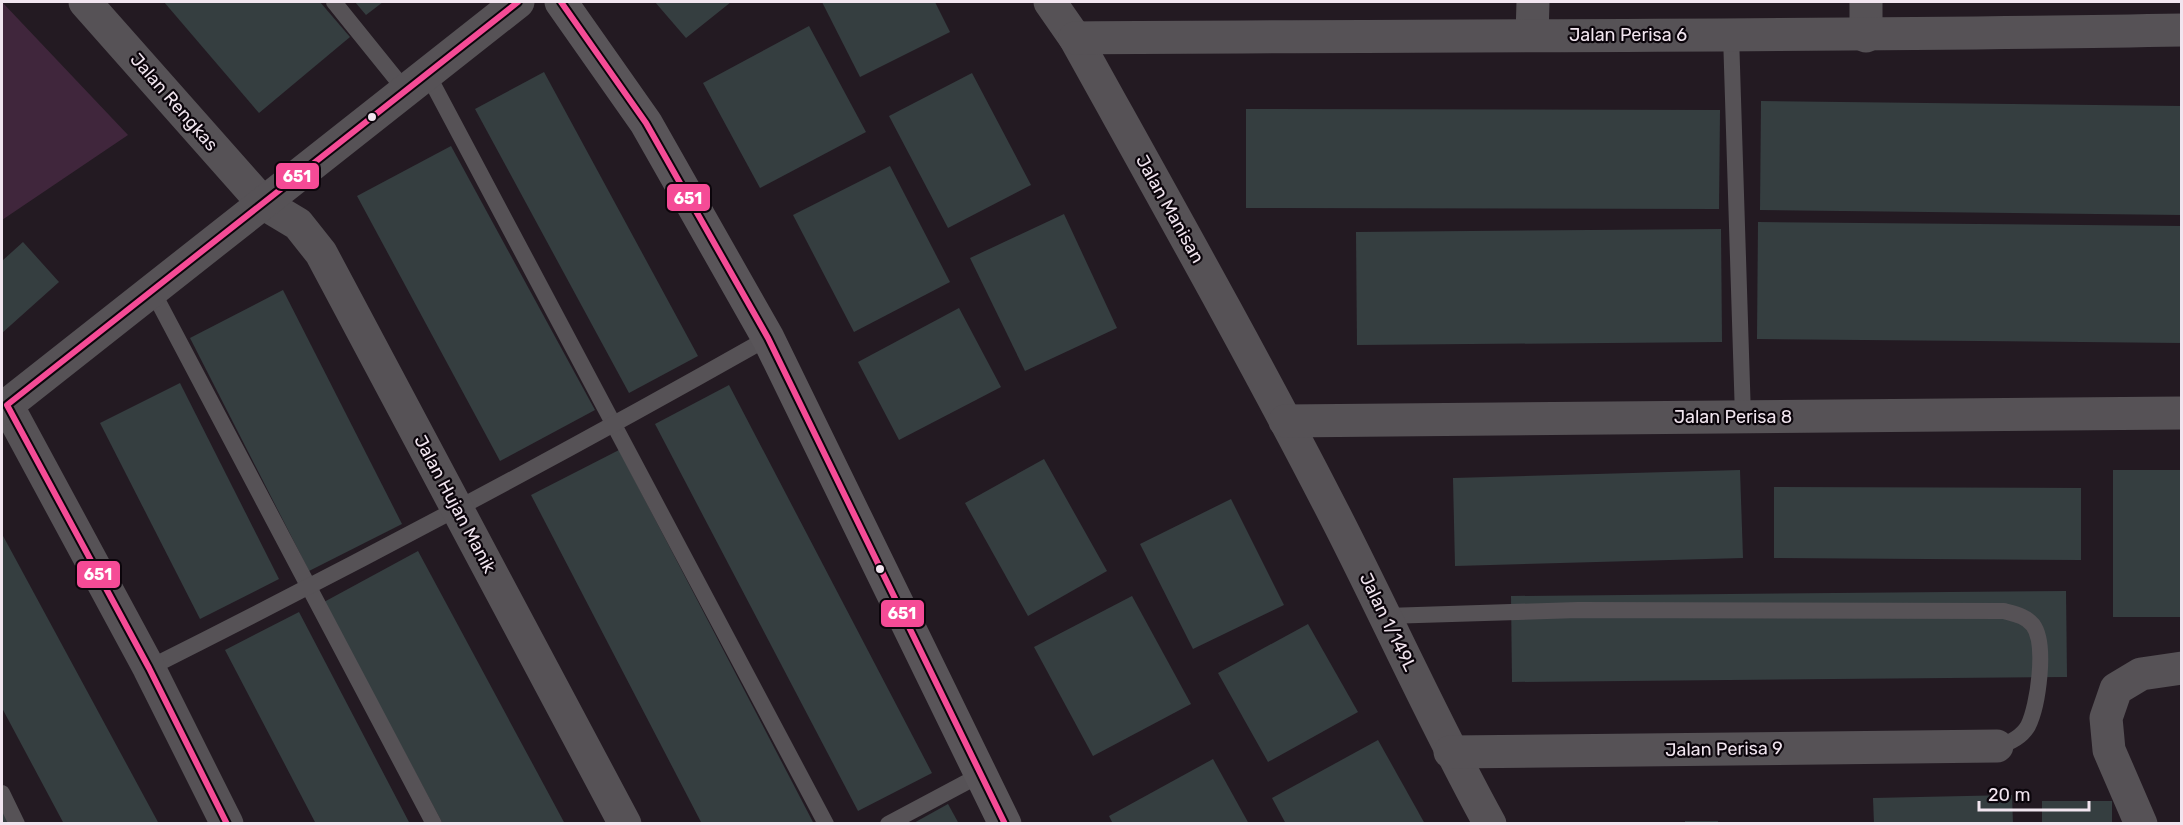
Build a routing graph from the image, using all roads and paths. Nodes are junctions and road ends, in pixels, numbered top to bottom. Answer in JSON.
{"nodes":[{"id":1,"x":85,"y":2,"type":"edge"},
{"id":2,"x":334,"y":2,"type":"edge"},
{"id":3,"x":518,"y":2,"type":"edge"},
{"id":4,"x":561,"y":2,"type":"edge"},
{"id":5,"x":1050,"y":2,"type":"edge"},
{"id":6,"x":1533,"y":2,"type":"edge"},
{"id":7,"x":1866,"y":2,"type":"edge"},
{"id":8,"x":2181,"y":30,"type":"edge"},
{"id":9,"x":1533,"y":35,"type":"junction"},
{"id":10,"x":1731,"y":35,"type":"junction"},
{"id":11,"x":1866,"y":36,"type":"junction"},
{"id":12,"x":1075,"y":38,"type":"junction"},
{"id":13,"x":416,"y":82,"type":"junction"},
{"id":14,"x":263,"y":203,"type":"junction"},
{"id":15,"x":152,"y":290,"type":"junction"},
{"id":16,"x":768,"y":338,"type":"junction"},
{"id":17,"x":4,"y":407,"type":"edge"},
{"id":18,"x":2181,"y":413,"type":"edge"},
{"id":19,"x":1743,"y":417,"type":"junction"},
{"id":20,"x":1285,"y":420,"type":"junction"},
{"id":21,"x":614,"y":425,"type":"junction"},
{"id":22,"x":457,"y":507,"type":"junction"},
{"id":23,"x":309,"y":588,"type":"junction"},
{"id":24,"x":1386,"y":616,"type":"junction"},
{"id":25,"x":149,"y":668,"type":"junction"},
{"id":26,"x":2181,"y":668,"type":"edge"},
{"id":27,"x":1997,"y":746,"type":"joint"},
{"id":28,"x":1450,"y":752,"type":"junction"},
{"id":29,"x":980,"y":776,"type":"junction"},
{"id":30,"x":2,"y":793,"type":"edge"},
{"id":31,"x":17,"y":824,"type":"edge"},
{"id":32,"x":227,"y":824,"type":"edge"},
{"id":33,"x":434,"y":824,"type":"edge"},
{"id":34,"x":625,"y":824,"type":"edge"},
{"id":35,"x":826,"y":824,"type":"edge"},
{"id":36,"x":888,"y":824,"type":"edge"},
{"id":37,"x":1005,"y":824,"type":"edge"},
{"id":38,"x":1490,"y":824,"type":"edge"},
{"id":39,"x":2141,"y":824,"type":"edge"}],
"edges":[{"from":1,"to":14,"type":"street","name":"Jalan Rengkas"},
{"from":2,"to":13,"type":"lane"},
{"from":3,"to":13,"type":"street"},
{"from":4,"to":16,"type":"street"},
{"from":5,"to":12,"type":"street","name":"Jalan Manisan"},
{"from":6,"to":9,"type":"street"},
{"from":7,"to":11,"type":"street"},
{"from":8,"to":11,"type":"street","name":"Jalan Perisa 6"},
{"from":9,"to":10,"type":"street","name":"Jalan Perisa 6"},
{"from":9,"to":12,"type":"street","name":"Jalan Perisa 6"},
{"from":10,"to":11,"type":"street","name":"Jalan Perisa 6"},
{"from":10,"to":19,"type":"lane"},
{"from":12,"to":20,"type":"street","name":"Jalan Manisan"},
{"from":13,"to":14,"type":"street"},
{"from":13,"to":21,"type":"lane"},
{"from":14,"to":15,"type":"street"},
{"from":14,"to":22,"type":"street","name":"Jalan Hujan Manik"},
{"from":15,"to":17,"type":"street"},
{"from":15,"to":23,"type":"lane"},
{"from":16,"to":21,"type":"lane"},
{"from":16,"to":29,"type":"street"},
{"from":17,"to":25,"type":"street"},
{"from":18,"to":19,"type":"street","name":"Jalan Perisa 8"},
{"from":19,"to":20,"type":"street","name":"Jalan Perisa 8"},
{"from":20,"to":24,"type":"street","name":"Jalan 1/149L"},
{"from":21,"to":22,"type":"lane"},
{"from":21,"to":35,"type":"lane"},
{"from":22,"to":23,"type":"lane"},
{"from":22,"to":34,"type":"street","name":"Jalan Hujan Manik"},
{"from":23,"to":25,"type":"lane"},
{"from":23,"to":33,"type":"lane"},
{"from":24,"to":27,"type":"lane"},
{"from":24,"to":28,"type":"street","name":"Jalan 1/149L"},
{"from":25,"to":32,"type":"street"},
{"from":26,"to":39,"type":"street"},
{"from":27,"to":28,"type":"street","name":"Jalan Perisa 9"},
{"from":28,"to":38,"type":"street","name":"Jalan 1/149L"},
{"from":29,"to":36,"type":"lane"},
{"from":29,"to":37,"type":"street"},
{"from":30,"to":31,"type":"lane"}]}
